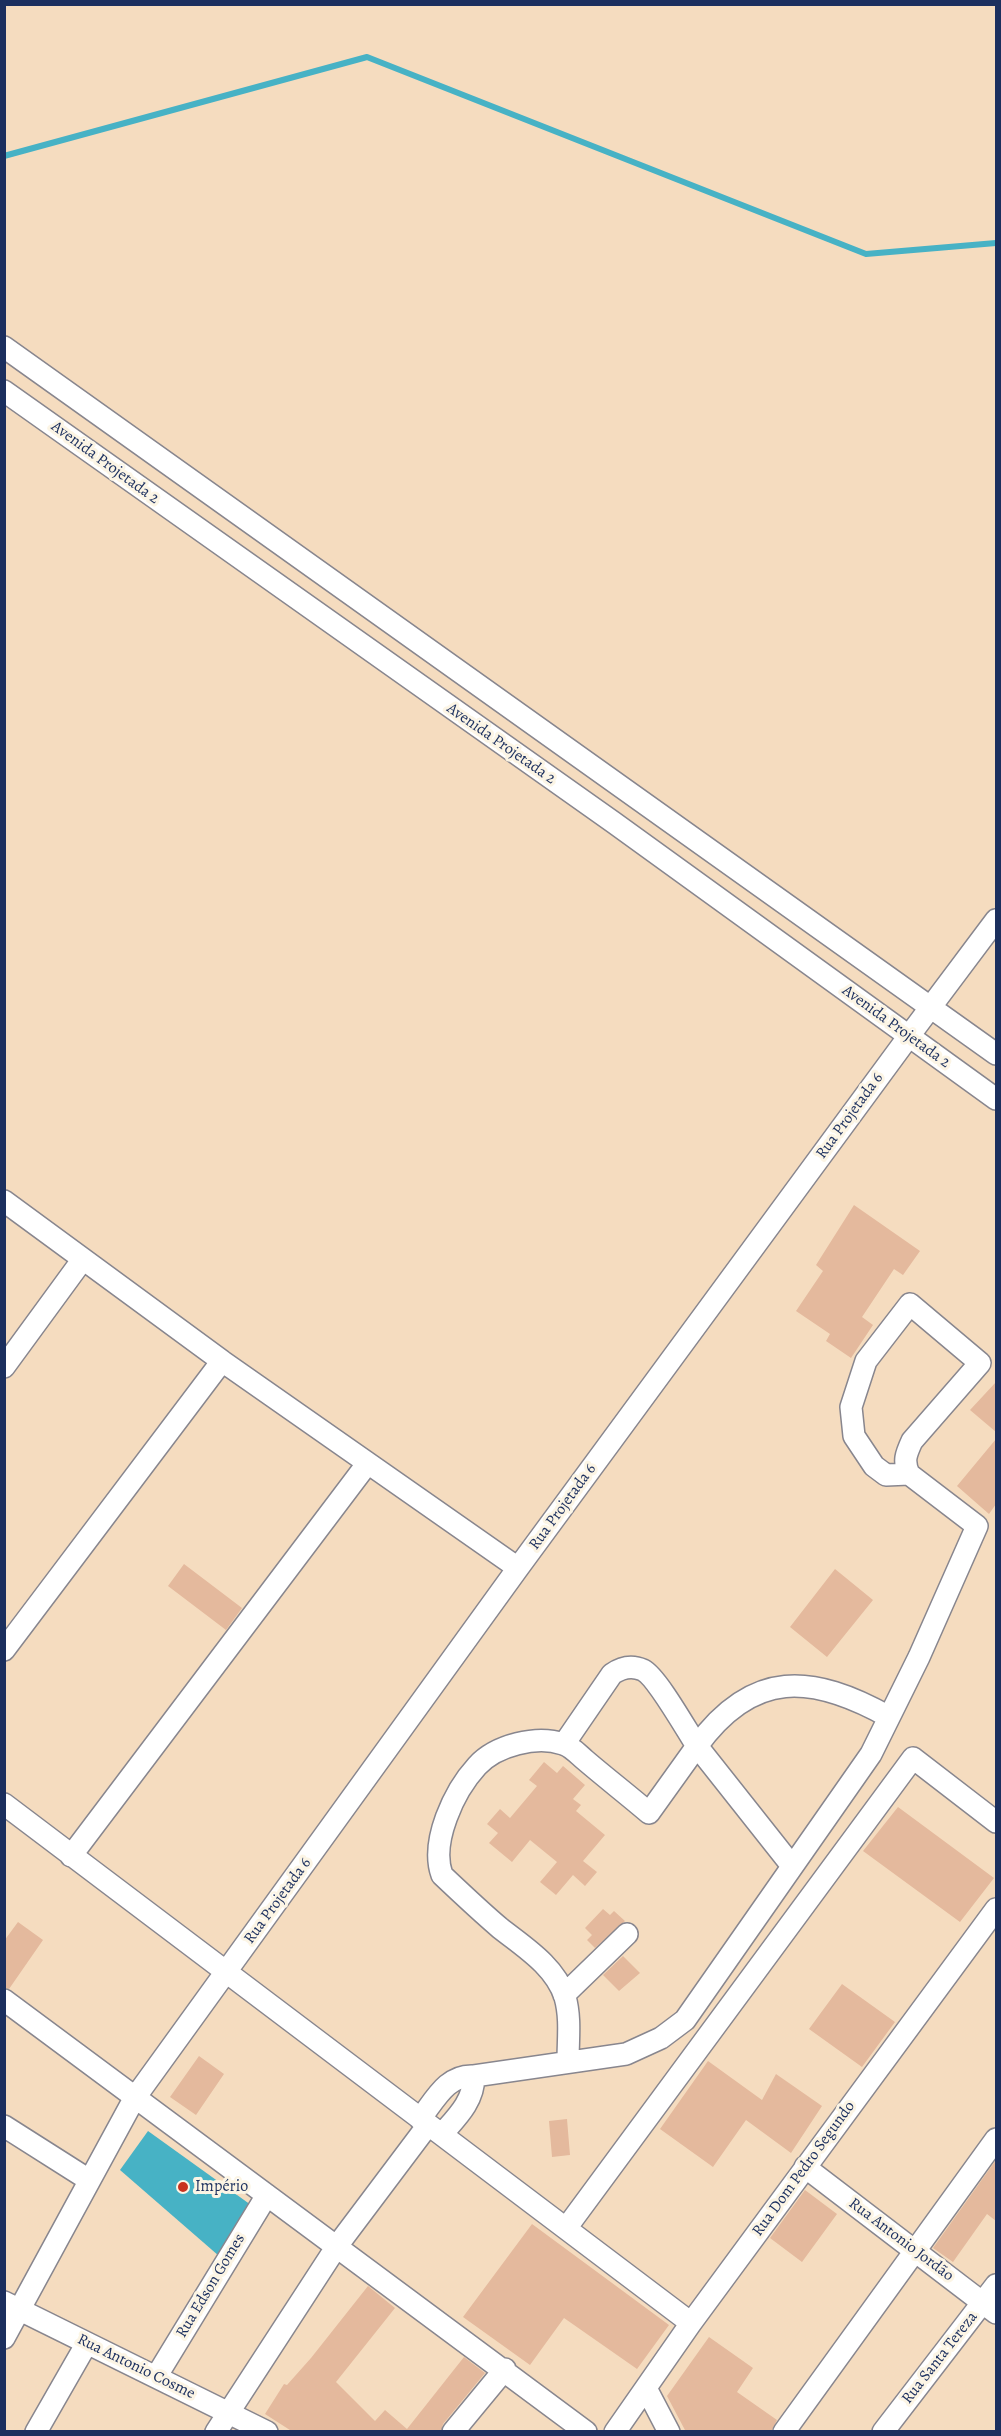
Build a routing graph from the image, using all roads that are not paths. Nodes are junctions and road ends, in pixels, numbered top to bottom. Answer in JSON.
{"nodes":[{"id":1,"x":4,"y":347,"type":"edge"},
{"id":2,"x":4,"y":392,"type":"edge"},
{"id":3,"x":996,"y":920,"type":"edge"},
{"id":4,"x":931,"y":1006,"type":"junction"},
{"id":5,"x":909,"y":1036,"type":"junction"},
{"id":6,"x":996,"y":1054,"type":"edge"},
{"id":7,"x":996,"y":1099,"type":"edge"},
{"id":8,"x":4,"y":1201,"type":"edge"},
{"id":9,"x":83,"y":1259,"type":"junction"},
{"id":10,"x":222,"y":1361,"type":"junction"},
{"id":11,"x":4,"y":1367,"type":"edge"},
{"id":12,"x":367,"y":1464,"type":"junction"},
{"id":13,"x":909,"y":1474,"type":"junction"},
{"id":14,"x":518,"y":1568,"type":"junction"},
{"id":15,"x":4,"y":1650,"type":"edge"},
{"id":16,"x":889,"y":1717,"type":"junction"},
{"id":17,"x":564,"y":1744,"type":"junction"},
{"id":18,"x":697,"y":1746,"type":"junction"},
{"id":19,"x":6,"y":1808,"type":"edge"},
{"id":20,"x":996,"y":1822,"type":"edge"},
{"id":21,"x":71,"y":1856,"type":"junction"},
{"id":22,"x":792,"y":1866,"type":"junction"},
{"id":23,"x":996,"y":1909,"type":"edge"},
{"id":24,"x":627,"y":1934,"type":"dead end"},
{"id":25,"x":226,"y":1973,"type":"junction"},
{"id":26,"x":564,"y":1995,"type":"junction"},
{"id":27,"x":4,"y":2000,"type":"edge"},
{"id":28,"x":568,"y":2061,"type":"junction"},
{"id":29,"x":474,"y":2076,"type":"junction"},
{"id":30,"x":134,"y":2098,"type":"junction"},
{"id":31,"x":4,"y":2126,"type":"edge"},
{"id":32,"x":430,"y":2126,"type":"junction"},
{"id":33,"x":996,"y":2139,"type":"edge"},
{"id":34,"x":805,"y":2167,"type":"junction"},
{"id":35,"x":88,"y":2180,"type":"junction"},
{"id":36,"x":267,"y":2195,"type":"junction"},
{"id":37,"x":567,"y":2227,"type":"junction"},
{"id":38,"x":337,"y":2246,"type":"junction"},
{"id":39,"x":914,"y":2250,"type":"junction"},
{"id":40,"x":996,"y":2285,"type":"edge"},
{"id":41,"x":12,"y":2306,"type":"edge"},
{"id":42,"x":990,"y":2308,"type":"edge"},
{"id":43,"x":691,"y":2323,"type":"junction"},
{"id":44,"x":4,"y":2338,"type":"edge"},
{"id":45,"x":87,"y":2343,"type":"junction"},
{"id":46,"x":505,"y":2369,"type":"junction"},
{"id":47,"x":156,"y":2377,"type":"junction"},
{"id":48,"x":646,"y":2388,"type":"junction"},
{"id":49,"x":229,"y":2412,"type":"junction"},
{"id":50,"x":36,"y":2432,"type":"edge"},
{"id":51,"x":216,"y":2432,"type":"edge"},
{"id":52,"x":267,"y":2432,"type":"edge"},
{"id":53,"x":453,"y":2432,"type":"edge"},
{"id":54,"x":586,"y":2432,"type":"edge"},
{"id":55,"x":615,"y":2432,"type":"edge"},
{"id":56,"x":669,"y":2432,"type":"edge"},
{"id":57,"x":784,"y":2432,"type":"edge"},
{"id":58,"x":883,"y":2432,"type":"edge"}],
"edges":[{"from":1,"to":4,"type":"street"},
{"from":2,"to":5,"type":"street","name":"Avenida Projetada 2"},
{"from":3,"to":4,"type":"street","name":"Rua Projetada 6"},
{"from":4,"to":5,"type":"street","name":"Rua Projetada 6"},
{"from":4,"to":6,"type":"street"},
{"from":5,"to":7,"type":"street","name":"Avenida Projetada 2"},
{"from":5,"to":14,"type":"street","name":"Rua Projetada 6"},
{"from":8,"to":9,"type":"street"},
{"from":9,"to":10,"type":"street"},
{"from":9,"to":11,"type":"street"},
{"from":10,"to":12,"type":"street"},
{"from":10,"to":15,"type":"street"},
{"from":12,"to":14,"type":"street"},
{"from":12,"to":21,"type":"street"},
{"from":13,"to":13,"type":"street"},
{"from":13,"to":16,"type":"street"},
{"from":14,"to":25,"type":"street","name":"Rua Projetada 6"},
{"from":16,"to":18,"type":"street"},
{"from":16,"to":22,"type":"street"},
{"from":17,"to":18,"type":"street"},
{"from":17,"to":18,"type":"street"},
{"from":17,"to":26,"type":"street"},
{"from":18,"to":22,"type":"street"},
{"from":19,"to":21,"type":"street"},
{"from":20,"to":37,"type":"street"},
{"from":21,"to":25,"type":"street"},
{"from":22,"to":28,"type":"street"},
{"from":23,"to":34,"type":"street","name":"Rua Dom Pedro Segundo"},
{"from":24,"to":26,"type":"street"},
{"from":25,"to":30,"type":"street","name":"Rua Projetada 6"},
{"from":25,"to":32,"type":"street"},
{"from":26,"to":28,"type":"street"},
{"from":27,"to":30,"type":"street"},
{"from":28,"to":29,"type":"street"},
{"from":29,"to":32,"type":"street"},
{"from":29,"to":32,"type":"street"},
{"from":30,"to":35,"type":"street","name":"Rua Projetada 6"},
{"from":30,"to":36,"type":"street"},
{"from":31,"to":35,"type":"street"},
{"from":32,"to":37,"type":"street"},
{"from":32,"to":38,"type":"street"},
{"from":33,"to":39,"type":"street"},
{"from":34,"to":39,"type":"street","name":"Rua Antonio Jordão"},
{"from":34,"to":43,"type":"street","name":"Rua Dom Pedro Segundo"},
{"from":35,"to":41,"type":"street","name":"Rua Projetada 6"},
{"from":36,"to":38,"type":"street"},
{"from":36,"to":47,"type":"street","name":"Rua Edson Gomes"},
{"from":37,"to":43,"type":"street"},
{"from":38,"to":46,"type":"street"},
{"from":38,"to":49,"type":"street"},
{"from":39,"to":42,"type":"street","name":"Rua Antonio Jordão"},
{"from":39,"to":57,"type":"street"},
{"from":40,"to":42,"type":"street","name":"Rua Santa Tereza"},
{"from":41,"to":44,"type":"street","name":"Rua Projetada 6"},
{"from":41,"to":45,"type":"street","name":"Rua Antonio Cosme"},
{"from":42,"to":58,"type":"street","name":"Rua Santa Tereza"},
{"from":43,"to":48,"type":"street","name":"Rua Dom Pedro Segundo"},
{"from":45,"to":47,"type":"street","name":"Rua Antonio Cosme"},
{"from":45,"to":50,"type":"street"},
{"from":46,"to":53,"type":"street"},
{"from":46,"to":54,"type":"street"},
{"from":47,"to":49,"type":"street","name":"Rua Antonio Cosme"},
{"from":48,"to":55,"type":"street","name":"Rua Dom Pedro Segundo"},
{"from":48,"to":56,"type":"street"},
{"from":49,"to":51,"type":"street"},
{"from":49,"to":52,"type":"street","name":"Rua Antonio Cosme"}]}
